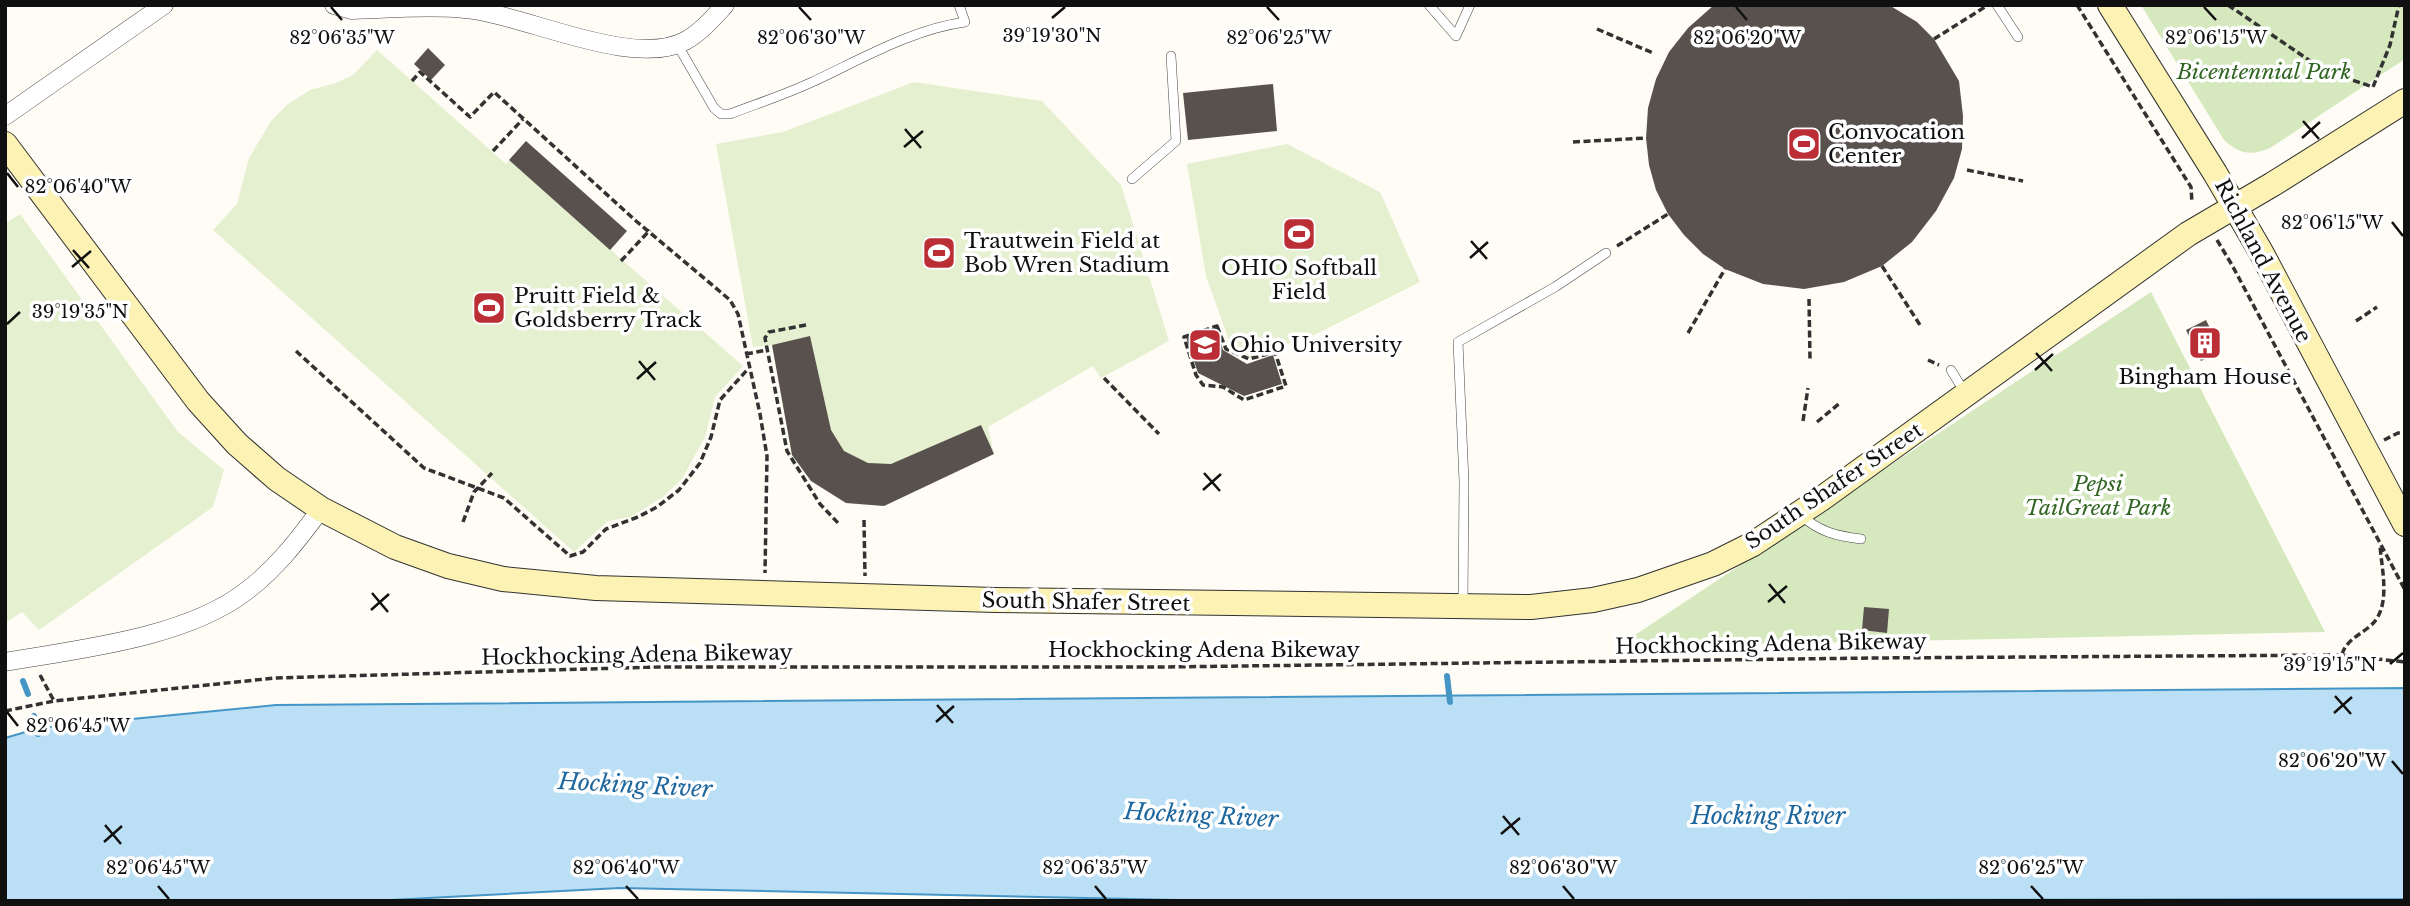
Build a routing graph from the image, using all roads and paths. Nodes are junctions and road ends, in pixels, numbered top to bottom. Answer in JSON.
{"nodes":[{"id":1,"x":164,"y":5,"type":"edge"},
{"id":2,"x":334,"y":5,"type":"edge"},
{"id":3,"x":724,"y":5,"type":"edge"},
{"id":4,"x":959,"y":5,"type":"edge"},
{"id":5,"x":1429,"y":5,"type":"edge"},
{"id":6,"x":1470,"y":5,"type":"edge"},
{"id":7,"x":1987,"y":5,"type":"edge"},
{"id":8,"x":1997,"y":5,"type":"edge"},
{"id":9,"x":2077,"y":5,"type":"edge"},
{"id":10,"x":2110,"y":5,"type":"edge"},
{"id":11,"x":2228,"y":5,"type":"edge"},
{"id":12,"x":2399,"y":5,"type":"edge"},
{"id":13,"x":465,"y":7,"type":"edge"},
{"id":14,"x":1597,"y":29,"type":"dead end"},
{"id":15,"x":2018,"y":37,"type":"dead end"},
{"id":16,"x":1934,"y":40,"type":"dead end"},
{"id":17,"x":677,"y":44,"type":"junction"},
{"id":18,"x":1653,"y":53,"type":"dead end"},
{"id":19,"x":1171,"y":56,"type":"dead end"},
{"id":20,"x":412,"y":81,"type":"dead end"},
{"id":21,"x":2405,"y":100,"type":"edge"},
{"id":22,"x":5,"y":116,"type":"edge"},
{"id":23,"x":523,"y":119,"type":"junction"},
{"id":24,"x":1646,"y":138,"type":"dead end"},
{"id":25,"x":1573,"y":142,"type":"dead end"},
{"id":26,"x":5,"y":144,"type":"edge"},
{"id":27,"x":494,"y":151,"type":"dead end"},
{"id":28,"x":1966,"y":170,"type":"dead end"},
{"id":29,"x":1132,"y":179,"type":"dead end"},
{"id":30,"x":2023,"y":181,"type":"dead end"},
{"id":31,"x":2192,"y":203,"type":"dead end"},
{"id":32,"x":2235,"y":207,"type":"junction"},
{"id":33,"x":1668,"y":214,"type":"dead end"},
{"id":34,"x":650,"y":230,"type":"junction"},
{"id":35,"x":1606,"y":253,"type":"joint"},
{"id":36,"x":621,"y":261,"type":"dead end"},
{"id":37,"x":2232,"y":265,"type":"dead end"},
{"id":38,"x":1882,"y":266,"type":"dead end"},
{"id":39,"x":1725,"y":269,"type":"dead end"},
{"id":40,"x":1809,"y":299,"type":"dead end"},
{"id":41,"x":2377,"y":307,"type":"dead end"},
{"id":42,"x":2356,"y":321,"type":"dead end"},
{"id":43,"x":806,"y":325,"type":"dead end"},
{"id":44,"x":1920,"y":325,"type":"dead end"},
{"id":45,"x":1688,"y":333,"type":"dead end"},
{"id":46,"x":767,"y":350,"type":"junction"},
{"id":47,"x":296,"y":351,"type":"dead end"},
{"id":48,"x":746,"y":354,"type":"junction"},
{"id":49,"x":1810,"y":359,"type":"dead end"},
{"id":50,"x":748,"y":369,"type":"dead end"},
{"id":51,"x":1951,"y":370,"type":"dead end"},
{"id":52,"x":1104,"y":378,"type":"dead end"},
{"id":53,"x":1202,"y":387,"type":"joint"},
{"id":54,"x":1808,"y":388,"type":"dead end"},
{"id":55,"x":1965,"y":395,"type":"junction"},
{"id":56,"x":1841,"y":402,"type":"dead end"},
{"id":57,"x":1803,"y":421,"type":"dead end"},
{"id":58,"x":1817,"y":422,"type":"dead end"},
{"id":59,"x":2405,"y":433,"type":"edge"},
{"id":60,"x":1159,"y":434,"type":"dead end"},
{"id":61,"x":2382,"y":441,"type":"dead end"},
{"id":62,"x":492,"y":473,"type":"dead end"},
{"id":63,"x":477,"y":488,"type":"junction"},
{"id":64,"x":2360,"y":492,"type":"dead end"},
{"id":65,"x":2354,"y":495,"type":"junction"},
{"id":66,"x":321,"y":509,"type":"junction"},
{"id":67,"x":1800,"y":514,"type":"junction"},
{"id":68,"x":864,"y":520,"type":"dead end"},
{"id":69,"x":463,"y":522,"type":"dead end"},
{"id":70,"x":839,"y":524,"type":"dead end"},
{"id":71,"x":2405,"y":524,"type":"edge"},
{"id":72,"x":1861,"y":539,"type":"dead end"},
{"id":73,"x":2380,"y":544,"type":"junction"},
{"id":74,"x":765,"y":575,"type":"dead end"},
{"id":75,"x":865,"y":578,"type":"dead end"},
{"id":76,"x":2405,"y":590,"type":"edge"},
{"id":77,"x":1463,"y":607,"type":"junction"},
{"id":78,"x":2342,"y":655,"type":"junction"},
{"id":79,"x":5,"y":662,"type":"edge"},
{"id":80,"x":2405,"y":662,"type":"edge"},
{"id":81,"x":37,"y":670,"type":"dead end"},
{"id":82,"x":54,"y":701,"type":"junction"},
{"id":83,"x":5,"y":711,"type":"edge"}],
"edges":[{"from":1,"to":22,"type":"street"},
{"from":2,"to":13,"type":"street"},
{"from":3,"to":17,"type":"street"},
{"from":4,"to":17,"type":"lane"},
{"from":5,"to":6,"type":"lane"},
{"from":7,"to":16,"type":"path"},
{"from":8,"to":15,"type":"lane"},
{"from":9,"to":31,"type":"path"},
{"from":10,"to":32,"type":"street","name":"Richland Avenue"},
{"from":11,"to":12,"type":"path"},
{"from":13,"to":17,"type":"street"},
{"from":14,"to":18,"type":"path"},
{"from":19,"to":29,"type":"lane"},
{"from":20,"to":23,"type":"path"},
{"from":21,"to":32,"type":"street","name":"South Shafer Street"},
{"from":23,"to":27,"type":"path"},
{"from":23,"to":34,"type":"path"},
{"from":24,"to":25,"type":"path"},
{"from":26,"to":66,"type":"street","name":"South Shafer Street"},
{"from":28,"to":30,"type":"path"},
{"from":32,"to":55,"type":"street","name":"South Shafer Street"},
{"from":32,"to":71,"type":"street","name":"Richland Avenue"},
{"from":33,"to":35,"type":"path"},
{"from":34,"to":36,"type":"path"},
{"from":34,"to":48,"type":"path"},
{"from":35,"to":77,"type":"lane"},
{"from":37,"to":65,"type":"path"},
{"from":38,"to":44,"type":"path"},
{"from":39,"to":45,"type":"path"},
{"from":40,"to":49,"type":"path"},
{"from":41,"to":42,"type":"path"},
{"from":43,"to":46,"type":"path"},
{"from":46,"to":48,"type":"path"},
{"from":46,"to":70,"type":"path"},
{"from":47,"to":63,"type":"path"},
{"from":48,"to":74,"type":"path"},
{"from":50,"to":63,"type":"path"},
{"from":51,"to":55,"type":"lane"},
{"from":52,"to":60,"type":"path"},
{"from":53,"to":53,"type":"path"},
{"from":54,"to":57,"type":"path"},
{"from":55,"to":67,"type":"street","name":"South Shafer Street"},
{"from":56,"to":58,"type":"path"},
{"from":59,"to":61,"type":"path"},
{"from":62,"to":63,"type":"path"},
{"from":63,"to":69,"type":"path"},
{"from":64,"to":65,"type":"path"},
{"from":65,"to":73,"type":"path"},
{"from":66,"to":77,"type":"street","name":"South Shafer Street"},
{"from":66,"to":79,"type":"street"},
{"from":67,"to":72,"type":"lane"},
{"from":67,"to":77,"type":"street","name":"South Shafer Street"},
{"from":68,"to":75,"type":"path"},
{"from":73,"to":76,"type":"path"},
{"from":73,"to":78,"type":"path"},
{"from":78,"to":80,"type":"path","name":"Hockhocking Adena Bikeway"},
{"from":78,"to":82,"type":"path","name":"Hockhocking Adena Bikeway"},
{"from":81,"to":82,"type":"path"},
{"from":82,"to":83,"type":"path","name":"Hockhocking Adena Bikeway"}]}
